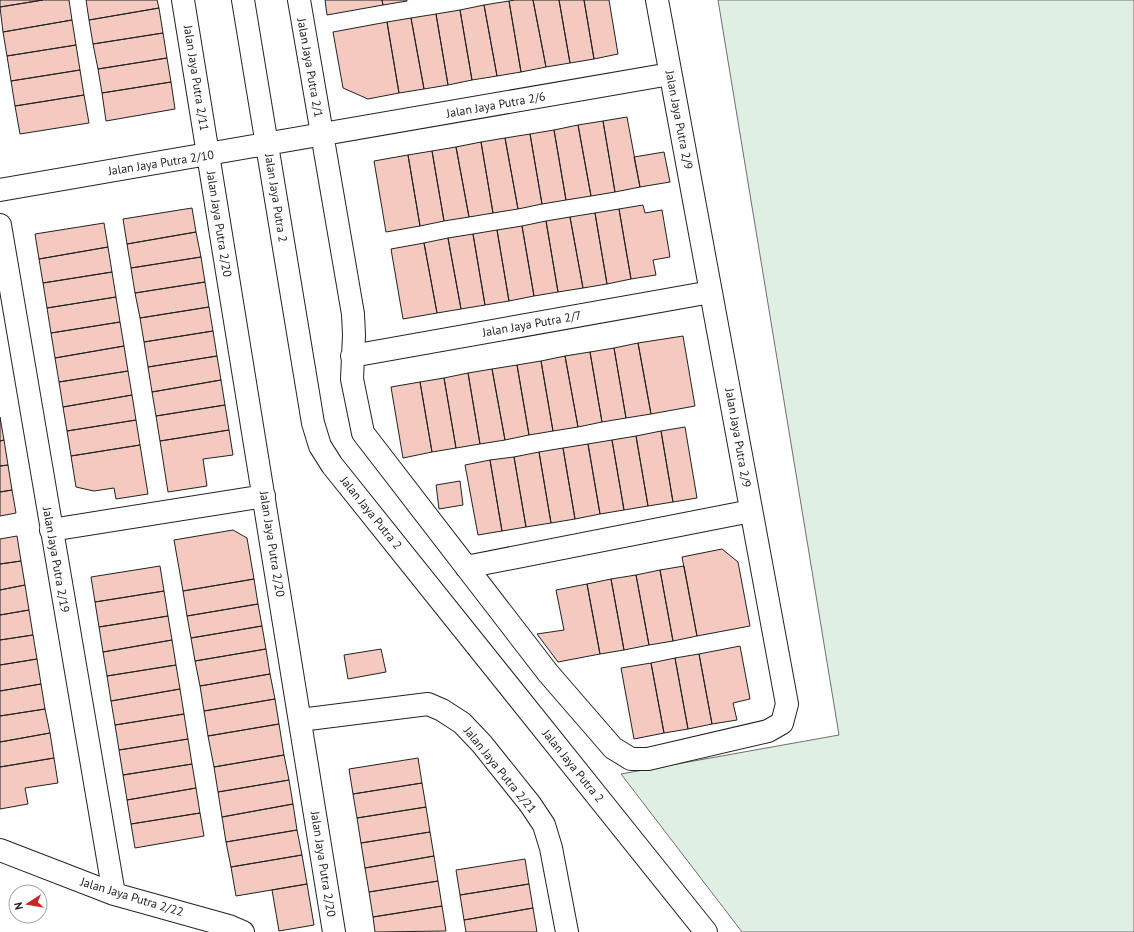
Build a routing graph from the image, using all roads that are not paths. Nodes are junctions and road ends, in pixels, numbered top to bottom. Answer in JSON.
{"nodes":[{"id":1,"x":183,"y":0,"type":"edge"},
{"id":2,"x":243,"y":0,"type":"edge"},
{"id":3,"x":299,"y":0,"type":"edge"},
{"id":4,"x":657,"y":0,"type":"edge"},
{"id":5,"x":670,"y":74,"type":"junction"},
{"id":6,"x":322,"y":136,"type":"junction"},
{"id":7,"x":267,"y":145,"type":"junction"},
{"id":8,"x":208,"y":156,"type":"junction"},
{"id":9,"x":0,"y":190,"type":"edge"},
{"id":10,"x":0,"y":225,"type":"edge"},
{"id":11,"x":711,"y":292,"type":"junction"},
{"id":12,"x":352,"y":356,"type":"junction"},
{"id":13,"x":264,"y":496,"type":"junction"},
{"id":14,"x":751,"y":511,"type":"junction"},
{"id":15,"x":51,"y":530,"type":"junction"},
{"id":16,"x":466,"y":567,"type":"junction"},
{"id":17,"x":300,"y":720,"type":"junction"},
{"id":18,"x":631,"y":759,"type":"joint"},
{"id":19,"x":0,"y":850,"type":"edge"},
{"id":20,"x":114,"y":894,"type":"junction"},
{"id":21,"x":243,"y":932,"type":"edge"},
{"id":22,"x":334,"y":932,"type":"edge"},
{"id":23,"x":566,"y":932,"type":"edge"},
{"id":24,"x":706,"y":932,"type":"edge"}],
"edges":[{"from":1,"to":8,"type":"street","name":"Jalan Jaya Putra 2/11"},
{"from":2,"to":7,"type":"street","name":"Jalan Jaya Putra 2"},
{"from":3,"to":6,"type":"street","name":"Jalan Jaya Putra 2/1"},
{"from":4,"to":5,"type":"street","name":"Jalan Jaya Putra 2/9"},
{"from":5,"to":6,"type":"street","name":"Jalan Jaya Putra 2/6"},
{"from":5,"to":11,"type":"street","name":"Jalan Jaya Putra 2/9"},
{"from":6,"to":7,"type":"street","name":"Jalan Jaya Putra 2/10"},
{"from":6,"to":12,"type":"street","name":"Jalan Jaya Putra 2/1"},
{"from":7,"to":8,"type":"street","name":"Jalan Jaya Putra 2/10"},
{"from":7,"to":24,"type":"street","name":"Jalan Jaya Putra 2"},
{"from":8,"to":9,"type":"street","name":"Jalan Jaya Putra 2/10"},
{"from":8,"to":13,"type":"street","name":"Jalan Jaya Putra 2/20"},
{"from":10,"to":15,"type":"street","name":"Jalan Jaya Putra 2/19"},
{"from":11,"to":12,"type":"street","name":"Jalan Jaya Putra 2/7"},
{"from":11,"to":14,"type":"street","name":"Jalan Jaya Putra 2/9"},
{"from":12,"to":16,"type":"street","name":"Jalan Jaya Putra 2/1"},
{"from":13,"to":15,"type":"street"},
{"from":13,"to":17,"type":"street","name":"Jalan Jaya Putra 2/20"},
{"from":14,"to":16,"type":"street"},
{"from":14,"to":18,"type":"street","name":"Jalan Jaya Putra 2/9"},
{"from":15,"to":20,"type":"street","name":"Jalan Jaya Putra 2/19"},
{"from":16,"to":18,"type":"street","name":"Jalan Jaya Putra 2/1"},
{"from":17,"to":22,"type":"street","name":"Jalan Jaya Putra 2/20"},
{"from":17,"to":23,"type":"street","name":"Jalan Jaya Putra 2/21"},
{"from":19,"to":20,"type":"street","name":"Jalan Jaya Putra 2/22"},
{"from":20,"to":21,"type":"street","name":"Jalan Jaya Putra 2/22"}]}
